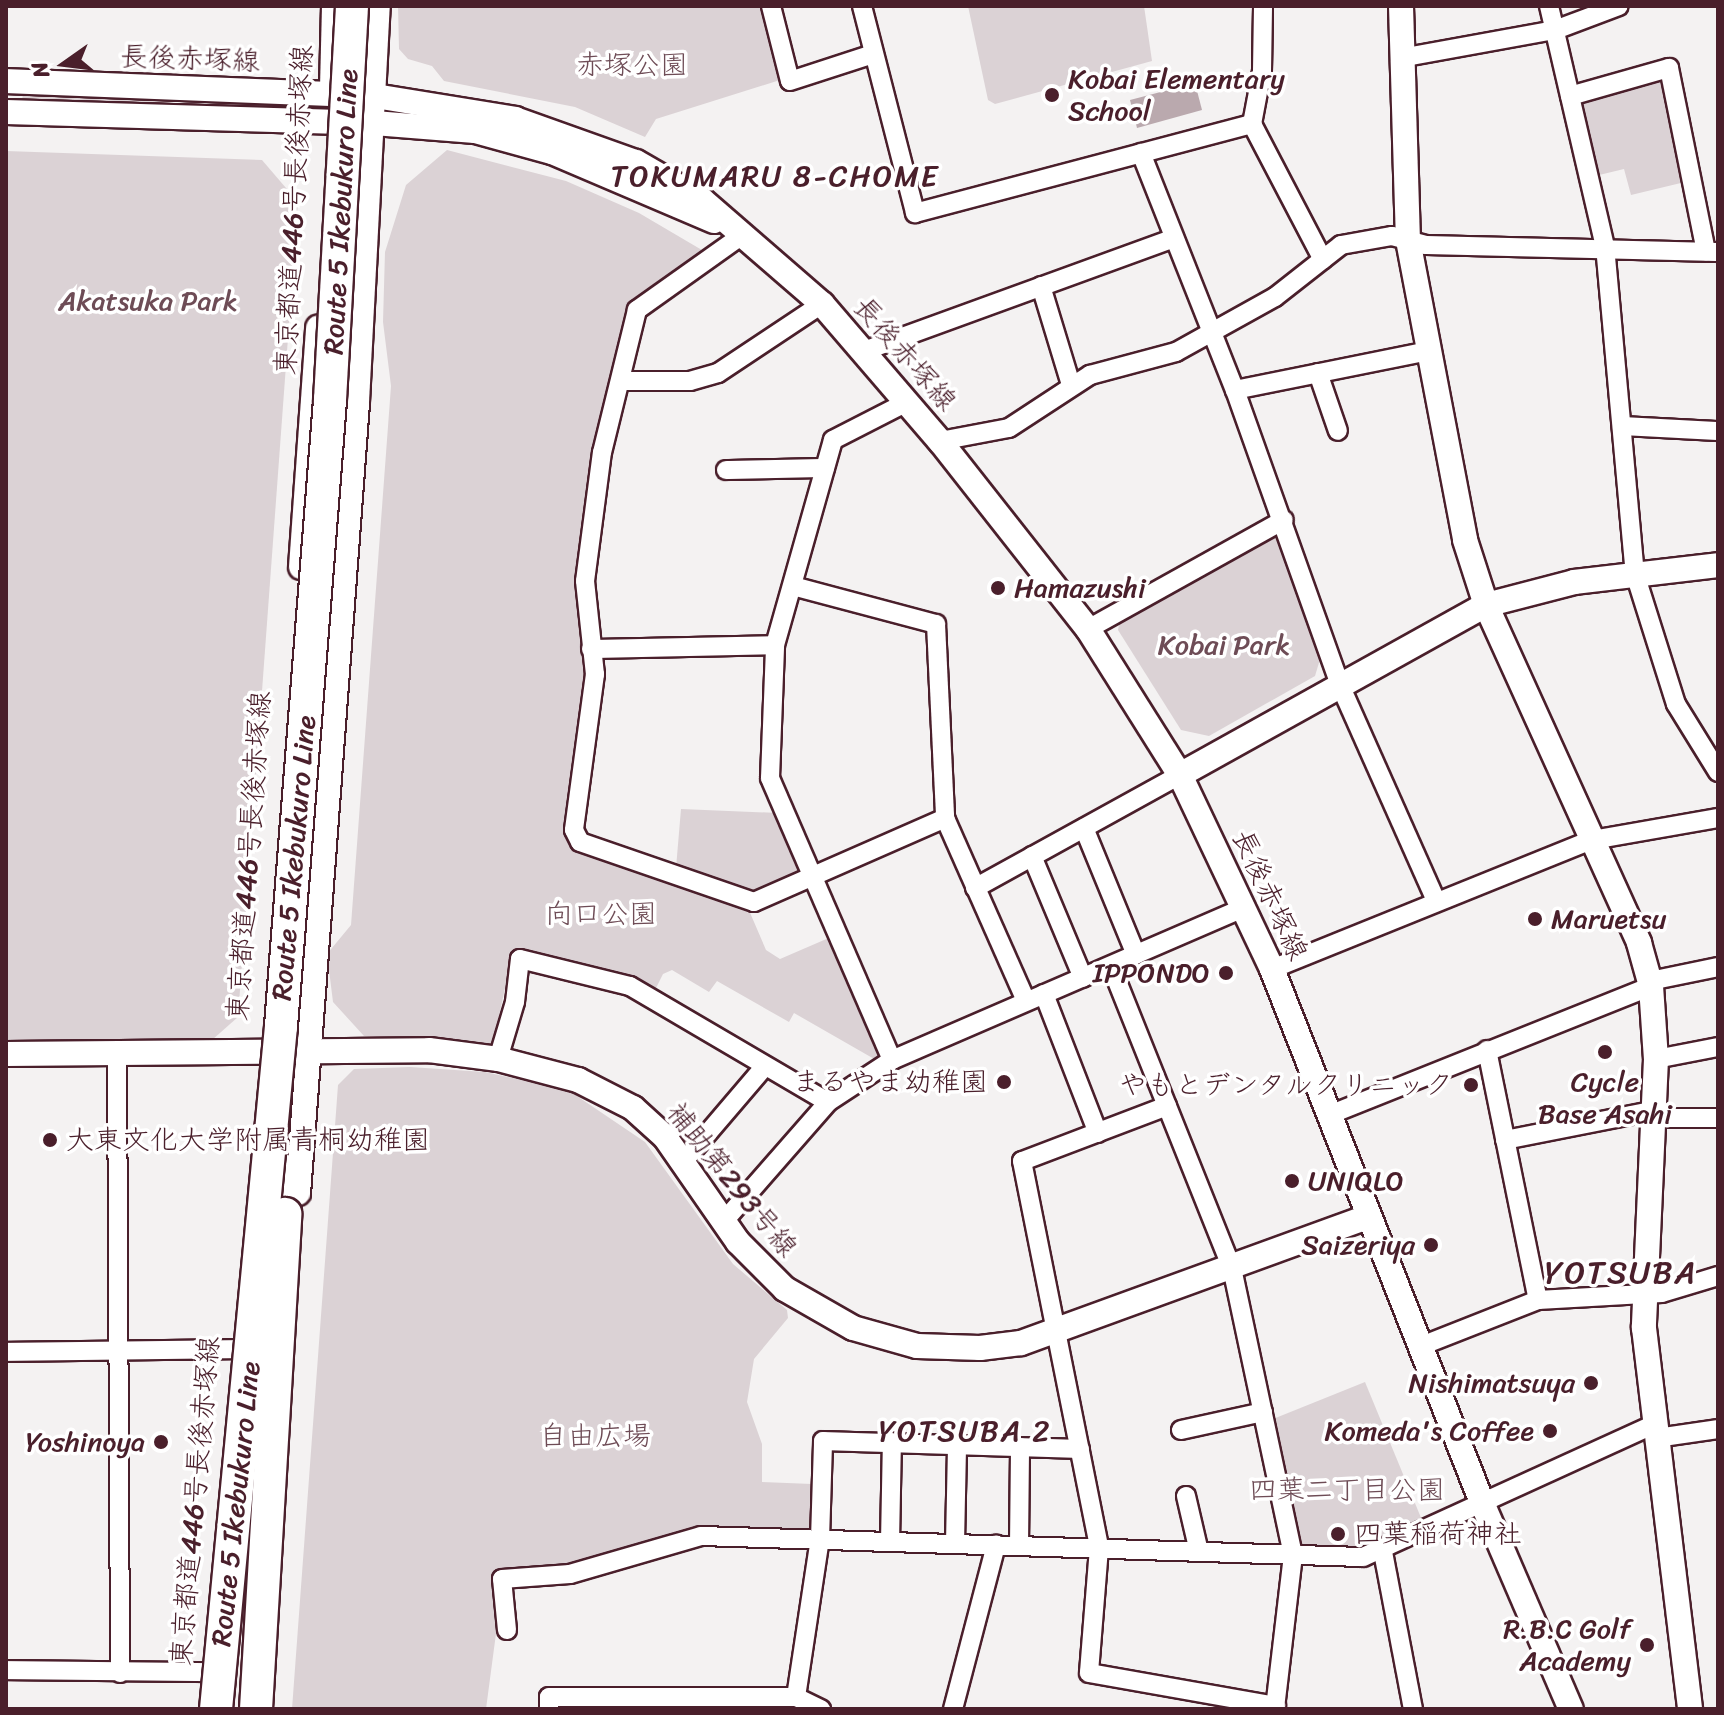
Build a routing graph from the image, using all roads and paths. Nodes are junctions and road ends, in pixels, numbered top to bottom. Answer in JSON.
{"nodes":[{"id":1,"x":334,"y":6,"type":"edge"},
{"id":2,"x":352,"y":6,"type":"edge"},
{"id":3,"x":365,"y":6,"type":"edge"},
{"id":4,"x":378,"y":6,"type":"edge"},
{"id":5,"x":771,"y":6,"type":"edge"},
{"id":6,"x":862,"y":6,"type":"edge"},
{"id":7,"x":1263,"y":6,"type":"edge"},
{"id":8,"x":1401,"y":6,"type":"edge"},
{"id":9,"x":1549,"y":6,"type":"edge"},
{"id":10,"x":1619,"y":6,"type":"edge"},
{"id":11,"x":1555,"y":30,"type":"junction"},
{"id":12,"x":873,"y":54,"type":"junction"},
{"id":13,"x":1406,"y":57,"type":"junction"},
{"id":14,"x":6,"y":81,"type":"edge"},
{"id":15,"x":332,"y":94,"type":"junction"},
{"id":16,"x":375,"y":96,"type":"junction"},
{"id":17,"x":1570,"y":96,"type":"junction"},
{"id":18,"x":6,"y":112,"type":"edge"},
{"id":19,"x":331,"y":123,"type":"junction"},
{"id":20,"x":374,"y":123,"type":"junction"},
{"id":21,"x":1252,"y":124,"type":"junction"},
{"id":22,"x":1141,"y":153,"type":"junction"},
{"id":23,"x":733,"y":230,"type":"junction"},
{"id":24,"x":1174,"y":238,"type":"junction"},
{"id":25,"x":1408,"y":240,"type":"junction"},
{"id":26,"x":1605,"y":246,"type":"junction"},
{"id":27,"x":1712,"y":252,"type":"edge"},
{"id":28,"x":1323,"y":260,"type":"junction"},
{"id":29,"x":1041,"y":286,"type":"junction"},
{"id":30,"x":822,"y":304,"type":"junction"},
{"id":31,"x":1213,"y":331,"type":"junction"},
{"id":32,"x":864,"y":351,"type":"junction"},
{"id":33,"x":1429,"y":351,"type":"junction"},
{"id":34,"x":1318,"y":373,"type":"junction"},
{"id":35,"x":621,"y":381,"type":"junction"},
{"id":36,"x":1071,"y":385,"type":"junction"},
{"id":37,"x":1235,"y":390,"type":"junction"},
{"id":38,"x":907,"y":402,"type":"junction"},
{"id":39,"x":1622,"y":426,"type":"junction"},
{"id":40,"x":1338,"y":431,"type":"dead end"},
{"id":41,"x":1718,"y":431,"type":"edge"},
{"id":42,"x":940,"y":441,"type":"junction"},
{"id":43,"x":825,"y":468,"type":"junction"},
{"id":44,"x":726,"y":470,"type":"dead end"},
{"id":45,"x":1284,"y":520,"type":"junction"},
{"id":46,"x":1718,"y":565,"type":"edge"},
{"id":47,"x":1635,"y":574,"type":"junction"},
{"id":48,"x":793,"y":586,"type":"junction"},
{"id":49,"x":1486,"y":605,"type":"junction"},
{"id":50,"x":1088,"y":629,"type":"junction"},
{"id":51,"x":775,"y":645,"type":"junction"},
{"id":52,"x":591,"y":649,"type":"junction"},
{"id":53,"x":1340,"y":685,"type":"junction"},
{"id":54,"x":1718,"y":772,"type":"edge"},
{"id":55,"x":1180,"y":775,"type":"junction"},
{"id":56,"x":945,"y":818,"type":"junction"},
{"id":57,"x":1718,"y":818,"type":"edge"},
{"id":58,"x":1084,"y":828,"type":"junction"},
{"id":59,"x":1592,"y":840,"type":"junction"},
{"id":60,"x":1032,"y":856,"type":"junction"},
{"id":61,"x":813,"y":877,"type":"junction"},
{"id":62,"x":975,"y":888,"type":"junction"},
{"id":63,"x":1436,"y":901,"type":"junction"},
{"id":64,"x":1245,"y":907,"type":"junction"},
{"id":65,"x":1136,"y":955,"type":"junction"},
{"id":66,"x":1111,"y":966,"type":"junction"},
{"id":67,"x":1718,"y":967,"type":"edge"},
{"id":68,"x":1272,"y":969,"type":"junction"},
{"id":69,"x":1083,"y":978,"type":"junction"},
{"id":70,"x":1650,"y":983,"type":"junction"},
{"id":71,"x":1044,"y":994,"type":"junction"},
{"id":72,"x":1026,"y":1001,"type":"junction"},
{"id":73,"x":1718,"y":1047,"type":"edge"},
{"id":74,"x":1487,"y":1050,"type":"junction"},
{"id":75,"x":264,"y":1052,"type":"junction"},
{"id":76,"x":307,"y":1052,"type":"junction"},
{"id":77,"x":6,"y":1054,"type":"edge"},
{"id":78,"x":117,"y":1055,"type":"junction"},
{"id":79,"x":498,"y":1059,"type":"junction"},
{"id":80,"x":1656,"y":1059,"type":"junction"},
{"id":81,"x":892,"y":1060,"type":"junction"},
{"id":82,"x":765,"y":1066,"type":"junction"},
{"id":83,"x":828,"y":1102,"type":"junction"},
{"id":84,"x":1167,"y":1106,"type":"junction"},
{"id":85,"x":1652,"y":1114,"type":"junction"},
{"id":86,"x":1329,"y":1115,"type":"junction"},
{"id":87,"x":1718,"y":1118,"type":"edge"},
{"id":88,"x":1098,"y":1133,"type":"junction"},
{"id":89,"x":1505,"y":1140,"type":"junction"},
{"id":90,"x":684,"y":1161,"type":"junction"},
{"id":91,"x":278,"y":1171,"type":"junction"},
{"id":92,"x":1368,"y":1217,"type":"junction"},
{"id":93,"x":724,"y":1221,"type":"junction"},
{"id":94,"x":1232,"y":1268,"type":"junction"},
{"id":95,"x":1718,"y":1276,"type":"edge"},
{"id":96,"x":1642,"y":1294,"type":"junction"},
{"id":97,"x":1538,"y":1300,"type":"junction"},
{"id":98,"x":1058,"y":1331,"type":"junction"},
{"id":99,"x":1421,"y":1346,"type":"junction"},
{"id":100,"x":238,"y":1349,"type":"junction"},
{"id":101,"x":121,"y":1350,"type":"junction"},
{"id":102,"x":6,"y":1352,"type":"edge"},
{"id":103,"x":1263,"y":1412,"type":"junction"},
{"id":104,"x":1718,"y":1429,"type":"edge"},
{"id":105,"x":1181,"y":1430,"type":"dead end"},
{"id":106,"x":1656,"y":1431,"type":"junction"},
{"id":107,"x":892,"y":1442,"type":"junction"},
{"id":108,"x":957,"y":1446,"type":"junction"},
{"id":109,"x":1020,"y":1447,"type":"junction"},
{"id":110,"x":1080,"y":1449,"type":"junction"},
{"id":111,"x":1186,"y":1496,"type":"dead end"},
{"id":112,"x":1483,"y":1505,"type":"junction"},
{"id":113,"x":820,"y":1539,"type":"junction"},
{"id":114,"x":890,"y":1542,"type":"junction"},
{"id":115,"x":955,"y":1543,"type":"junction"},
{"id":116,"x":996,"y":1545,"type":"junction"},
{"id":117,"x":1019,"y":1546,"type":"junction"},
{"id":118,"x":1099,"y":1548,"type":"junction"},
{"id":119,"x":1199,"y":1552,"type":"junction"},
{"id":120,"x":1383,"y":1552,"type":"junction"},
{"id":121,"x":1293,"y":1555,"type":"junction"},
{"id":122,"x":507,"y":1630,"type":"dead end"},
{"id":123,"x":6,"y":1670,"type":"edge"},
{"id":124,"x":211,"y":1672,"type":"junction"},
{"id":125,"x":120,"y":1673,"type":"junction"},
{"id":126,"x":796,"y":1697,"type":"junction"},
{"id":127,"x":651,"y":1703,"type":"edge"},
{"id":128,"x":1275,"y":1707,"type":"edge"},
{"id":129,"x":1691,"y":1708,"type":"edge"},
{"id":130,"x":207,"y":1709,"type":"edge"},
{"id":131,"x":216,"y":1709,"type":"edge"},
{"id":132,"x":229,"y":1709,"type":"edge"},
{"id":133,"x":244,"y":1709,"type":"edge"},
{"id":134,"x":256,"y":1709,"type":"edge"},
{"id":135,"x":264,"y":1709,"type":"edge"},
{"id":136,"x":549,"y":1709,"type":"edge"},
{"id":137,"x":821,"y":1709,"type":"edge"},
{"id":138,"x":953,"y":1709,"type":"edge"},
{"id":139,"x":1413,"y":1709,"type":"edge"},
{"id":140,"x":1571,"y":1709,"type":"edge"}],
"edges":[{"from":1,"to":15,"type":"main road","name":"東京都道446号長後赤塚線"},
{"from":2,"to":91,"type":"highway","name":"Route 5 Ikebukuro Line","bridge":true},
{"from":3,"to":91,"type":"highway","name":"Route 5 Ikebukuro Line"},
{"from":4,"to":16,"type":"main road"},
{"from":5,"to":12,"type":"street"},
{"from":6,"to":12,"type":"street"},
{"from":7,"to":21,"type":"street"},
{"from":8,"to":13,"type":"main road"},
{"from":9,"to":11,"type":"street"},
{"from":10,"to":11,"type":"street"},
{"from":11,"to":13,"type":"street"},
{"from":11,"to":17,"type":"street"},
{"from":12,"to":22,"type":"street"},
{"from":13,"to":25,"type":"main road"},
{"from":14,"to":15,"type":"main road","name":"長後赤塚線"},
{"from":15,"to":16,"type":"main road","name":"長後赤塚線"},
{"from":15,"to":19,"type":"main road","name":"東京都道446号長後赤塚線"},
{"from":16,"to":20,"type":"main road"},
{"from":16,"to":23,"type":"main road","name":"長後赤塚線"},
{"from":17,"to":26,"type":"street"},
{"from":17,"to":27,"type":"street"},
{"from":18,"to":19,"type":"main road","name":"長後赤塚線"},
{"from":19,"to":20,"type":"main road","name":"長後赤塚線"},
{"from":19,"to":75,"type":"main road","name":"東京都道446号長後赤塚線"},
{"from":20,"to":23,"type":"main road","name":"長後赤塚線"},
{"from":20,"to":76,"type":"main road"},
{"from":21,"to":22,"type":"street"},
{"from":21,"to":28,"type":"street"},
{"from":22,"to":24,"type":"street"},
{"from":23,"to":30,"type":"main road","name":"長後赤塚線"},
{"from":23,"to":35,"type":"street"},
{"from":24,"to":29,"type":"street"},
{"from":24,"to":31,"type":"street"},
{"from":25,"to":26,"type":"street"},
{"from":25,"to":28,"type":"street"},
{"from":25,"to":33,"type":"main road"},
{"from":26,"to":27,"type":"street"},
{"from":26,"to":39,"type":"street"},
{"from":28,"to":31,"type":"street"},
{"from":29,"to":32,"type":"street"},
{"from":29,"to":36,"type":"street"},
{"from":30,"to":32,"type":"main road","name":"長後赤塚線"},
{"from":30,"to":35,"type":"street"},
{"from":31,"to":36,"type":"street"},
{"from":31,"to":37,"type":"street"},
{"from":32,"to":38,"type":"main road","name":"長後赤塚線"},
{"from":33,"to":34,"type":"street"},
{"from":33,"to":49,"type":"main road"},
{"from":34,"to":37,"type":"street"},
{"from":34,"to":40,"type":"street"},
{"from":35,"to":52,"type":"street"},
{"from":36,"to":42,"type":"street"},
{"from":37,"to":45,"type":"street"},
{"from":38,"to":42,"type":"main road","name":"長後赤塚線"},
{"from":38,"to":43,"type":"street"},
{"from":39,"to":41,"type":"street"},
{"from":39,"to":47,"type":"street"},
{"from":42,"to":50,"type":"main road","name":"長後赤塚線"},
{"from":43,"to":44,"type":"street"},
{"from":43,"to":48,"type":"street"},
{"from":45,"to":50,"type":"street"},
{"from":45,"to":53,"type":"street"},
{"from":46,"to":47,"type":"main road"},
{"from":47,"to":49,"type":"main road"},
{"from":47,"to":54,"type":"street"},
{"from":48,"to":51,"type":"street"},
{"from":48,"to":56,"type":"street"},
{"from":49,"to":53,"type":"main road"},
{"from":49,"to":59,"type":"main road"},
{"from":50,"to":55,"type":"main road","name":"長後赤塚線"},
{"from":51,"to":52,"type":"street"},
{"from":51,"to":61,"type":"street"},
{"from":52,"to":61,"type":"street"},
{"from":53,"to":55,"type":"main road"},
{"from":53,"to":63,"type":"street"},
{"from":55,"to":58,"type":"street"},
{"from":55,"to":64,"type":"main road","name":"長後赤塚線"},
{"from":56,"to":61,"type":"street"},
{"from":56,"to":62,"type":"street"},
{"from":57,"to":59,"type":"street"},
{"from":58,"to":60,"type":"street"},
{"from":58,"to":65,"type":"street"},
{"from":59,"to":63,"type":"street"},
{"from":59,"to":70,"type":"main road"},
{"from":60,"to":62,"type":"street"},
{"from":60,"to":69,"type":"street"},
{"from":61,"to":81,"type":"street"},
{"from":62,"to":72,"type":"street"},
{"from":63,"to":68,"type":"street"},
{"from":64,"to":65,"type":"street"},
{"from":64,"to":68,"type":"main road","name":"長後赤塚線"},
{"from":65,"to":66,"type":"street"},
{"from":66,"to":69,"type":"street"},
{"from":66,"to":84,"type":"street"},
{"from":67,"to":70,"type":"street"},
{"from":68,"to":86,"type":"main road","name":"長後赤塚線"},
{"from":69,"to":71,"type":"street"},
{"from":70,"to":74,"type":"street"},
{"from":70,"to":80,"type":"main road"},
{"from":71,"to":72,"type":"street"},
{"from":71,"to":88,"type":"street"},
{"from":72,"to":81,"type":"street"},
{"from":73,"to":80,"type":"street"},
{"from":74,"to":86,"type":"street"},
{"from":74,"to":89,"type":"street"},
{"from":75,"to":76,"type":"main road","name":"補助第293号線"},
{"from":75,"to":78,"type":"main road","name":"補助第293号線"},
{"from":75,"to":100,"type":"main road","name":"東京都道446号長後赤塚線"},
{"from":76,"to":79,"type":"main road","name":"補助第293号線"},
{"from":76,"to":135,"type":"main road"},
{"from":77,"to":78,"type":"main road","name":"補助第293号線"},
{"from":78,"to":101,"type":"street"},
{"from":79,"to":82,"type":"street"},
{"from":79,"to":90,"type":"main road","name":"補助第293号線"},
{"from":80,"to":85,"type":"main road"},
{"from":81,"to":83,"type":"street"},
{"from":82,"to":83,"type":"street"},
{"from":82,"to":90,"type":"street"},
{"from":83,"to":93,"type":"street"},
{"from":84,"to":88,"type":"street"},
{"from":84,"to":94,"type":"street"},
{"from":85,"to":87,"type":"street"},
{"from":85,"to":89,"type":"street"},
{"from":85,"to":96,"type":"main road"},
{"from":86,"to":92,"type":"main road","name":"長後赤塚線"},
{"from":88,"to":98,"type":"street"},
{"from":89,"to":97,"type":"street"},
{"from":90,"to":93,"type":"main road","name":"補助第293号線"},
{"from":91,"to":131,"type":"highway","name":"Route 5 Ikebukuro Line","bridge":true},
{"from":91,"to":132,"type":"highway","bridge":true},
{"from":91,"to":133,"type":"highway","bridge":true},
{"from":91,"to":134,"type":"highway","name":"Route 5 Ikebukuro Line","bridge":true},
{"from":92,"to":94,"type":"main road","name":"補助第293号線"},
{"from":92,"to":99,"type":"main road","name":"長後赤塚線"},
{"from":93,"to":98,"type":"main road","name":"補助第293号線"},
{"from":94,"to":98,"type":"main road","name":"補助第293号線"},
{"from":94,"to":103,"type":"street"},
{"from":95,"to":96,"type":"street"},
{"from":96,"to":97,"type":"street"},
{"from":96,"to":106,"type":"main road"},
{"from":97,"to":99,"type":"street"},
{"from":98,"to":110,"type":"street"},
{"from":99,"to":112,"type":"main road","name":"長後赤塚線"},
{"from":100,"to":101,"type":"street"},
{"from":100,"to":124,"type":"main road","name":"東京都道446号長後赤塚線"},
{"from":101,"to":102,"type":"street"},
{"from":101,"to":125,"type":"street"},
{"from":103,"to":105,"type":"street"},
{"from":103,"to":121,"type":"street"},
{"from":104,"to":106,"type":"street"},
{"from":106,"to":112,"type":"street"},
{"from":106,"to":129,"type":"main road"},
{"from":107,"to":108,"type":"street"},
{"from":107,"to":113,"type":"street"},
{"from":107,"to":114,"type":"street"},
{"from":108,"to":109,"type":"street"},
{"from":108,"to":115,"type":"street"},
{"from":109,"to":110,"type":"street"},
{"from":109,"to":117,"type":"street"},
{"from":110,"to":118,"type":"street"},
{"from":111,"to":119,"type":"street"},
{"from":112,"to":120,"type":"street"},
{"from":112,"to":140,"type":"main road","name":"長後赤塚線"},
{"from":113,"to":114,"type":"street"},
{"from":113,"to":122,"type":"street"},
{"from":113,"to":126,"type":"street"},
{"from":114,"to":115,"type":"street"},
{"from":115,"to":116,"type":"street"},
{"from":116,"to":117,"type":"street"},
{"from":116,"to":138,"type":"street"},
{"from":117,"to":118,"type":"street"},
{"from":118,"to":119,"type":"street"},
{"from":118,"to":128,"type":"street"},
{"from":119,"to":121,"type":"street"},
{"from":120,"to":121,"type":"street"},
{"from":120,"to":139,"type":"street"},
{"from":121,"to":128,"type":"street"},
{"from":123,"to":125,"type":"street"},
{"from":124,"to":125,"type":"street"},
{"from":124,"to":130,"type":"main road","name":"東京都道446号長後赤塚線"},
{"from":126,"to":127,"type":"street"},
{"from":126,"to":137,"type":"street"},
{"from":127,"to":136,"type":"street"}]}
